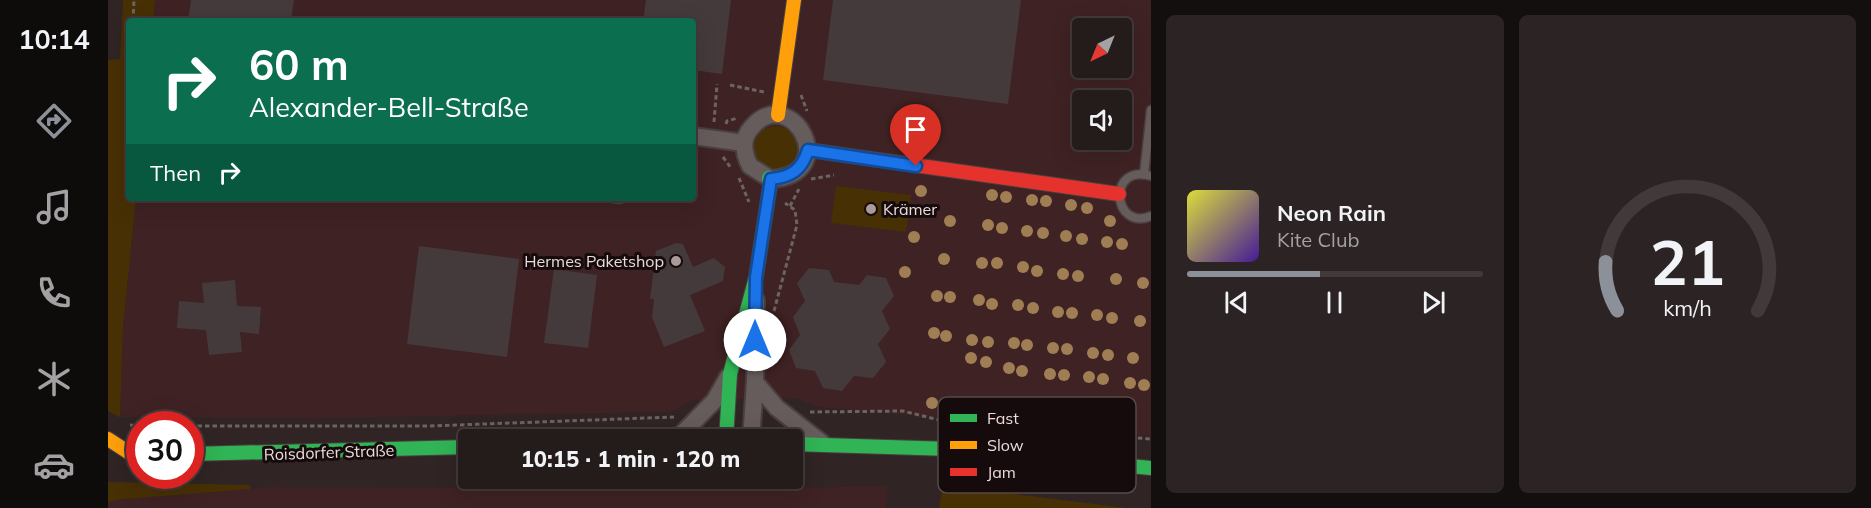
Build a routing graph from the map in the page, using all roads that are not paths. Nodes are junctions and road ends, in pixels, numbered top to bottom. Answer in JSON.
{"nodes":[{"id":1,"x":794,"y":0,"type":"edge"},
{"id":2,"x":1151,"y":110,"type":"edge"},
{"id":3,"x":778,"y":115,"type":"junction"},
{"id":4,"x":696,"y":136,"type":"edge"},
{"id":5,"x":744,"y":143,"type":"junction"},
{"id":6,"x":808,"y":150,"type":"junction"},
{"id":7,"x":1148,"y":175,"type":"edge"},
{"id":8,"x":770,"y":178,"type":"junction"},
{"id":9,"x":1119,"y":194,"type":"junction"},
{"id":10,"x":1151,"y":216,"type":"edge"},
{"id":11,"x":756,"y":277,"type":"junction"},
{"id":12,"x":730,"y":374,"type":"junction"},
{"id":13,"x":755,"y":382,"type":"junction"},
{"id":14,"x":687,"y":429,"type":"edge"},
{"id":15,"x":727,"y":429,"type":"edge"},
{"id":16,"x":752,"y":429,"type":"edge"},
{"id":17,"x":108,"y":439,"type":"edge"},
{"id":18,"x":803,"y":444,"type":"edge"},
{"id":19,"x":822,"y":444,"type":"junction"},
{"id":20,"x":458,"y":447,"type":"edge"},
{"id":21,"x":938,"y":448,"type":"edge"},
{"id":22,"x":126,"y":449,"type":"edge"},
{"id":23,"x":126,"y":454,"type":"edge"},
{"id":24,"x":204,"y":454,"type":"edge"},
{"id":25,"x":108,"y":455,"type":"edge"},
{"id":26,"x":1136,"y":467,"type":"edge"},
{"id":27,"x":1151,"y":468,"type":"edge"}],
"edges":[{"from":1,"to":3,"type":"main road"},
{"from":2,"to":7,"type":"lane"},
{"from":3,"to":5,"type":"street"},
{"from":3,"to":6,"type":"street"},
{"from":4,"to":5,"type":"street"},
{"from":5,"to":8,"type":"street"},
{"from":6,"to":8,"type":"street"},
{"from":6,"to":9,"type":"main road"},
{"from":7,"to":9,"type":"lane"},
{"from":8,"to":11,"type":"main road"},
{"from":9,"to":10,"type":"lane"},
{"from":11,"to":12,"type":"main road"},
{"from":11,"to":13,"type":"street"},
{"from":12,"to":14,"type":"street"},
{"from":12,"to":15,"type":"main road"},
{"from":13,"to":16,"type":"street"},
{"from":13,"to":19,"type":"street"},
{"from":17,"to":22,"type":"main road"},
{"from":18,"to":19,"type":"main road"},
{"from":19,"to":21,"type":"main road"},
{"from":20,"to":24,"type":"main road","name":"Roisdorfer Straße"},
{"from":23,"to":25,"type":"main road"},
{"from":26,"to":27,"type":"main road"}]}
